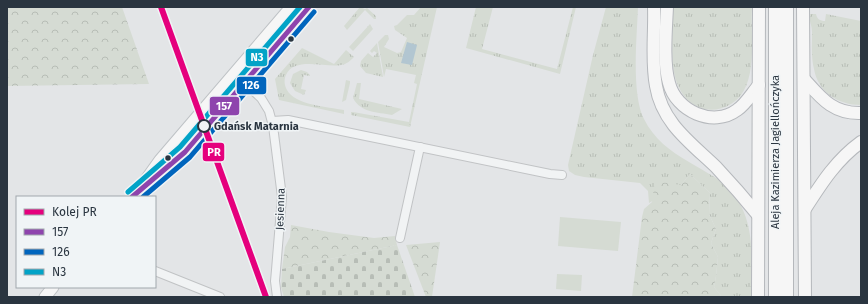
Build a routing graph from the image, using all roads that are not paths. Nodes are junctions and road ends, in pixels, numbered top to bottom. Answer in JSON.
{"nodes":[{"id":1,"x":291,"y":7,"type":"edge"},
{"id":2,"x":309,"y":7,"type":"edge"},
{"id":3,"x":654,"y":7,"type":"edge"},
{"id":4,"x":667,"y":7,"type":"edge"},
{"id":5,"x":759,"y":7,"type":"edge"},
{"id":6,"x":775,"y":7,"type":"edge"},
{"id":7,"x":787,"y":7,"type":"edge"},
{"id":8,"x":804,"y":7,"type":"edge"},
{"id":9,"x":234,"y":73,"type":"junction"},
{"id":10,"x":804,"y":79,"type":"junction"},
{"id":11,"x":245,"y":82,"type":"junction"},
{"id":12,"x":759,"y":85,"type":"junction"},
{"id":13,"x":861,"y":113,"type":"edge"},
{"id":14,"x":272,"y":121,"type":"junction"},
{"id":15,"x":861,"y":142,"type":"edge"},
{"id":16,"x":420,"y":147,"type":"junction"},
{"id":17,"x":562,"y":175,"type":"dead end"},
{"id":18,"x":135,"y":195,"type":"edge"},
{"id":19,"x":805,"y":209,"type":"junction"},
{"id":20,"x":758,"y":215,"type":"junction"},
{"id":21,"x":400,"y":238,"type":"dead end"},
{"id":22,"x":156,"y":271,"type":"edge"},
{"id":23,"x":52,"y":288,"type":"edge"},
{"id":24,"x":45,"y":297,"type":"edge"},
{"id":25,"x":220,"y":297,"type":"edge"},
{"id":26,"x":277,"y":297,"type":"edge"},
{"id":27,"x":758,"y":297,"type":"edge"},
{"id":28,"x":775,"y":297,"type":"edge"},
{"id":29,"x":787,"y":297,"type":"edge"},
{"id":30,"x":805,"y":297,"type":"edge"}],
"edges":[{"from":1,"to":9,"type":"main road"},
{"from":2,"to":11,"type":"main road"},
{"from":3,"to":20,"type":"highway"},
{"from":4,"to":12,"type":"highway"},
{"from":5,"to":12,"type":"highway"},
{"from":6,"to":28,"type":"highway","name":"Aleja Kazimierza Jagiellończyka"},
{"from":7,"to":29,"type":"highway","name":"Aleja Kazimierza Jagiellończyka"},
{"from":8,"to":10,"type":"highway"},
{"from":9,"to":11,"type":"street","name":"Jesienna"},
{"from":9,"to":18,"type":"main road"},
{"from":10,"to":13,"type":"highway"},
{"from":10,"to":19,"type":"highway"},
{"from":11,"to":14,"type":"street","name":"Jesienna"},
{"from":11,"to":18,"type":"main road"},
{"from":12,"to":20,"type":"highway"},
{"from":14,"to":16,"type":"street"},
{"from":14,"to":26,"type":"street","name":"Jesienna"},
{"from":15,"to":19,"type":"highway"},
{"from":16,"to":17,"type":"street"},
{"from":16,"to":21,"type":"street"},
{"from":19,"to":30,"type":"highway"},
{"from":20,"to":27,"type":"highway"},
{"from":22,"to":25,"type":"street"},
{"from":23,"to":24,"type":"main road"}]}
